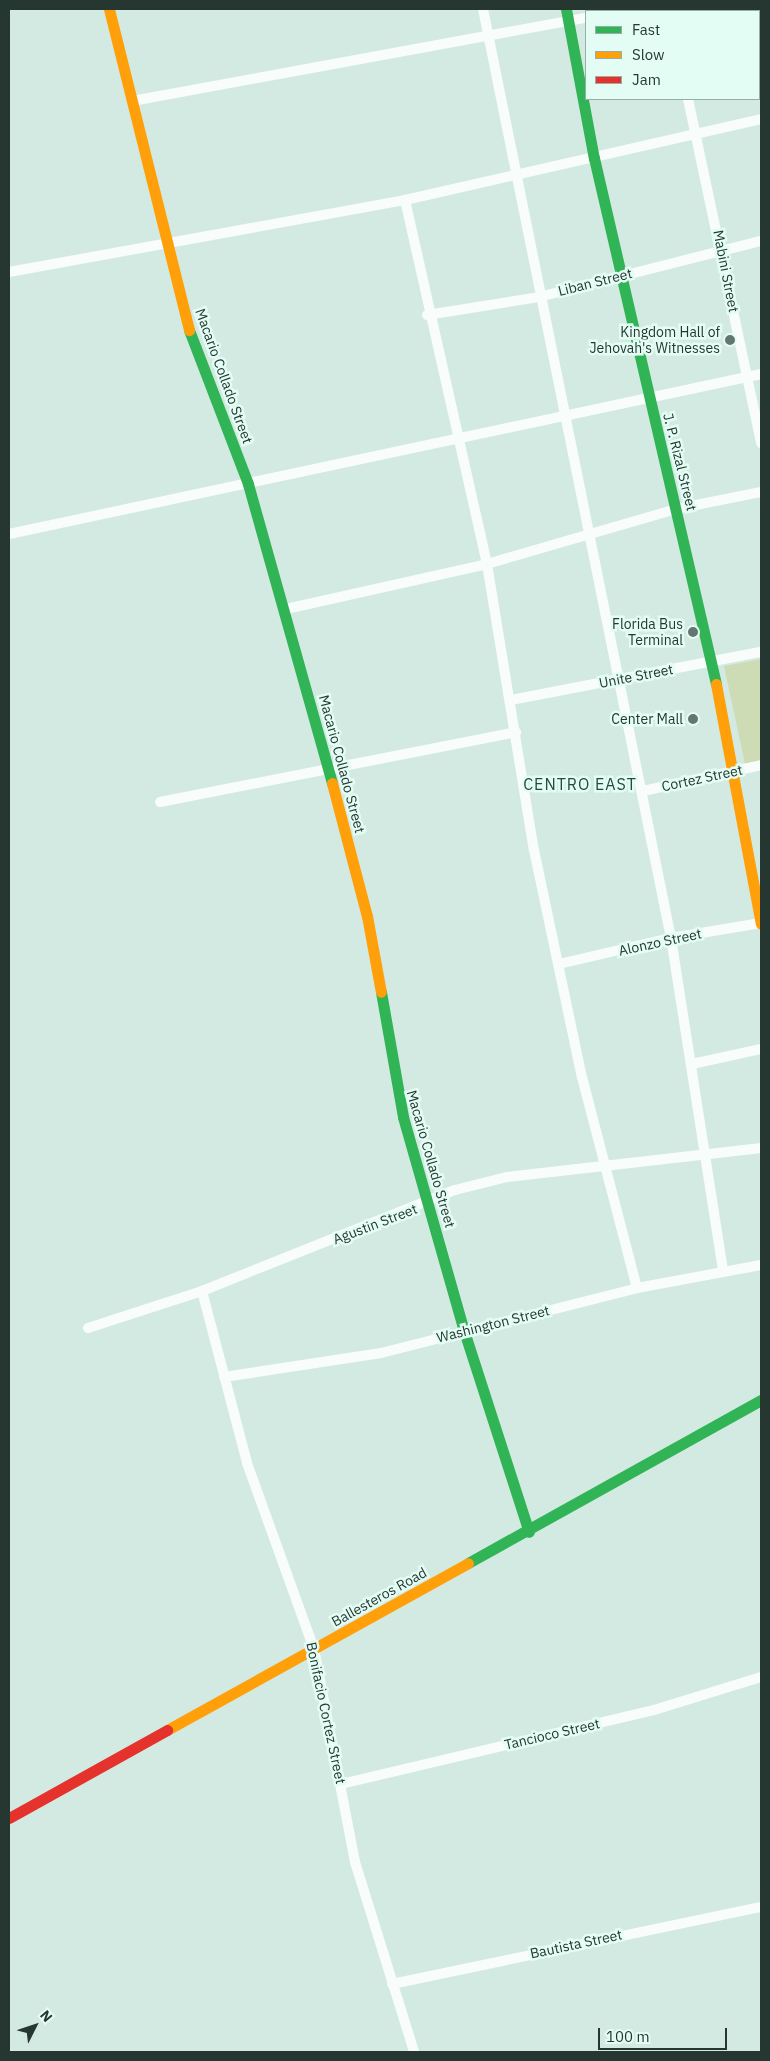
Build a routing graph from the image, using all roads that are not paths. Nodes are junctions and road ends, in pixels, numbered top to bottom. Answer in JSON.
{"nodes":[{"id":1,"x":109,"y":9,"type":"edge"},
{"id":2,"x":483,"y":9,"type":"edge"},
{"id":3,"x":566,"y":9,"type":"edge"},
{"id":4,"x":585,"y":18,"type":"edge"},
{"id":5,"x":569,"y":22,"type":"junction"},
{"id":6,"x":487,"y":36,"type":"junction"},
{"id":7,"x":688,"y":100,"type":"edge"},
{"id":8,"x":132,"y":101,"type":"junction"},
{"id":9,"x":761,"y":119,"type":"edge"},
{"id":10,"x":695,"y":134,"type":"junction"},
{"id":11,"x":594,"y":158,"type":"junction"},
{"id":12,"x":516,"y":175,"type":"junction"},
{"id":13,"x":404,"y":200,"type":"junction"},
{"id":14,"x":761,"y":241,"type":"edge"},
{"id":15,"x":166,"y":244,"type":"junction"},
{"id":16,"x":723,"y":251,"type":"junction"},
{"id":17,"x":9,"y":272,"type":"edge"},
{"id":18,"x":621,"y":275,"type":"junction"},
{"id":19,"x":539,"y":297,"type":"junction"},
{"id":20,"x":427,"y":315,"type":"junction"},
{"id":21,"x":761,"y":374,"type":"edge"},
{"id":22,"x":747,"y":377,"type":"junction"},
{"id":23,"x":650,"y":399,"type":"junction"},
{"id":24,"x":564,"y":419,"type":"junction"},
{"id":25,"x":459,"y":441,"type":"junction"},
{"id":26,"x":761,"y":443,"type":"edge"},
{"id":27,"x":248,"y":484,"type":"junction"},
{"id":28,"x":761,"y":492,"type":"edge"},
{"id":29,"x":676,"y":509,"type":"junction"},
{"id":30,"x":9,"y":534,"type":"edge"},
{"id":31,"x":589,"y":535,"type":"junction"},
{"id":32,"x":487,"y":564,"type":"junction"},
{"id":33,"x":286,"y":610,"type":"junction"},
{"id":34,"x":761,"y":652,"type":"edge"},
{"id":35,"x":712,"y":661,"type":"junction"},
{"id":36,"x":622,"y":679,"type":"junction"},
{"id":37,"x":511,"y":700,"type":"junction"},
{"id":38,"x":516,"y":732,"type":"junction"},
{"id":39,"x":761,"y":765,"type":"edge"},
{"id":40,"x":326,"y":767,"type":"junction"},
{"id":41,"x":735,"y":771,"type":"junction"},
{"id":42,"x":643,"y":791,"type":"junction"},
{"id":43,"x":160,"y":802,"type":"dead end"},
{"id":44,"x":761,"y":923,"type":"edge"},
{"id":45,"x":671,"y":938,"type":"junction"},
{"id":46,"x":559,"y":964,"type":"junction"},
{"id":47,"x":761,"y":1049,"type":"edge"},
{"id":48,"x":692,"y":1064,"type":"junction"},
{"id":49,"x":761,"y":1148,"type":"edge"},
{"id":50,"x":706,"y":1156,"type":"junction"},
{"id":51,"x":602,"y":1166,"type":"junction"},
{"id":52,"x":428,"y":1203,"type":"junction"},
{"id":53,"x":761,"y":1265,"type":"edge"},
{"id":54,"x":723,"y":1270,"type":"junction"},
{"id":55,"x":637,"y":1288,"type":"junction"},
{"id":56,"x":202,"y":1291,"type":"junction"},
{"id":57,"x":88,"y":1328,"type":"dead end"},
{"id":58,"x":464,"y":1331,"type":"junction"},
{"id":59,"x":224,"y":1377,"type":"junction"},
{"id":60,"x":761,"y":1400,"type":"edge"},
{"id":61,"x":529,"y":1532,"type":"junction"},
{"id":62,"x":314,"y":1649,"type":"junction"},
{"id":63,"x":761,"y":1677,"type":"edge"},
{"id":64,"x":341,"y":1784,"type":"junction"},
{"id":65,"x":9,"y":1818,"type":"edge"},
{"id":66,"x":761,"y":1907,"type":"edge"},
{"id":67,"x":392,"y":1984,"type":"junction"},
{"id":68,"x":414,"y":2052,"type":"edge"}],
"edges":[{"from":1,"to":8,"type":"main road","name":"Macario Collado Street"},
{"from":2,"to":6,"type":"street"},
{"from":3,"to":5,"type":"main road","name":"J. P. Rizal Street"},
{"from":4,"to":5,"type":"street"},
{"from":5,"to":6,"type":"street"},
{"from":5,"to":11,"type":"main road","name":"J. P. Rizal Street"},
{"from":6,"to":8,"type":"street"},
{"from":6,"to":12,"type":"street"},
{"from":7,"to":10,"type":"street","name":"Mabini Street"},
{"from":8,"to":15,"type":"main road","name":"Macario Collado Street"},
{"from":9,"to":10,"type":"street"},
{"from":10,"to":11,"type":"street"},
{"from":10,"to":16,"type":"street","name":"Mabini Street"},
{"from":11,"to":12,"type":"street"},
{"from":11,"to":18,"type":"main road","name":"J. P. Rizal Street"},
{"from":12,"to":13,"type":"street"},
{"from":12,"to":19,"type":"street"},
{"from":13,"to":15,"type":"street"},
{"from":13,"to":20,"type":"street"},
{"from":14,"to":16,"type":"street","name":"Liban Street"},
{"from":15,"to":17,"type":"street"},
{"from":15,"to":27,"type":"main road","name":"Macario Collado Street"},
{"from":16,"to":18,"type":"street","name":"Liban Street"},
{"from":16,"to":22,"type":"street","name":"Mabini Street"},
{"from":18,"to":19,"type":"street","name":"Liban Street"},
{"from":18,"to":23,"type":"main road","name":"J. P. Rizal Street"},
{"from":19,"to":20,"type":"street","name":"Liban Street"},
{"from":19,"to":24,"type":"street"},
{"from":20,"to":25,"type":"street"},
{"from":21,"to":22,"type":"street"},
{"from":22,"to":23,"type":"street"},
{"from":22,"to":26,"type":"street","name":"Mabini Street"},
{"from":23,"to":24,"type":"street"},
{"from":23,"to":29,"type":"main road","name":"J. P. Rizal Street"},
{"from":24,"to":25,"type":"street"},
{"from":24,"to":31,"type":"street"},
{"from":25,"to":27,"type":"street"},
{"from":25,"to":32,"type":"street"},
{"from":27,"to":30,"type":"street"},
{"from":27,"to":33,"type":"main road","name":"Macario Collado Street"},
{"from":28,"to":29,"type":"street"},
{"from":29,"to":31,"type":"street"},
{"from":29,"to":35,"type":"main road","name":"J. P. Rizal Street"},
{"from":31,"to":32,"type":"street"},
{"from":31,"to":36,"type":"street"},
{"from":32,"to":33,"type":"street"},
{"from":32,"to":37,"type":"street"},
{"from":33,"to":40,"type":"main road","name":"Macario Collado Street"},
{"from":34,"to":35,"type":"street","name":"Unite Street"},
{"from":35,"to":36,"type":"street","name":"Unite Street"},
{"from":35,"to":41,"type":"main road","name":"J. P. Rizal Street"},
{"from":36,"to":37,"type":"street","name":"Unite Street"},
{"from":36,"to":42,"type":"street"},
{"from":37,"to":38,"type":"street"},
{"from":38,"to":40,"type":"street"},
{"from":38,"to":46,"type":"street"},
{"from":39,"to":41,"type":"street","name":"Cortez Street"},
{"from":40,"to":43,"type":"street"},
{"from":40,"to":52,"type":"main road","name":"Macario Collado Street"},
{"from":41,"to":42,"type":"street","name":"Cortez Street"},
{"from":41,"to":44,"type":"main road","name":"J. P. Rizal Street"},
{"from":42,"to":45,"type":"street"},
{"from":44,"to":45,"type":"street","name":"Alonzo Street"},
{"from":45,"to":46,"type":"street","name":"Alonzo Street"},
{"from":45,"to":48,"type":"street"},
{"from":46,"to":51,"type":"street"},
{"from":47,"to":48,"type":"street"},
{"from":48,"to":50,"type":"street"},
{"from":49,"to":50,"type":"street","name":"Agustin Street"},
{"from":50,"to":51,"type":"street","name":"Agustin Street"},
{"from":50,"to":54,"type":"street"},
{"from":51,"to":52,"type":"street","name":"Agustin Street"},
{"from":51,"to":55,"type":"street"},
{"from":52,"to":56,"type":"street","name":"Agustin Street"},
{"from":52,"to":58,"type":"main road","name":"Macario Collado Street"},
{"from":53,"to":54,"type":"street","name":"Washington Street"},
{"from":54,"to":55,"type":"street","name":"Washington Street"},
{"from":55,"to":58,"type":"street","name":"Washington Street"},
{"from":56,"to":57,"type":"street","name":"Agustin Street"},
{"from":56,"to":59,"type":"street","name":"Bonifacio Cortez Street"},
{"from":58,"to":59,"type":"street","name":"Washington Street"},
{"from":58,"to":61,"type":"main road","name":"Macario Collado Street"},
{"from":59,"to":62,"type":"street","name":"Bonifacio Cortez Street"},
{"from":60,"to":61,"type":"main road","name":"Ballesteros Road"},
{"from":61,"to":62,"type":"main road","name":"Ballesteros Road"},
{"from":62,"to":64,"type":"street","name":"Bonifacio Cortez Street"},
{"from":62,"to":65,"type":"main road","name":"Ballesteros Road"},
{"from":63,"to":64,"type":"street","name":"Tancioco Street"},
{"from":64,"to":67,"type":"street","name":"Bonifacio Cortez Street"},
{"from":66,"to":67,"type":"street","name":"Bautista Street"},
{"from":67,"to":68,"type":"street","name":"Bonifacio Cortez Street"}]}
